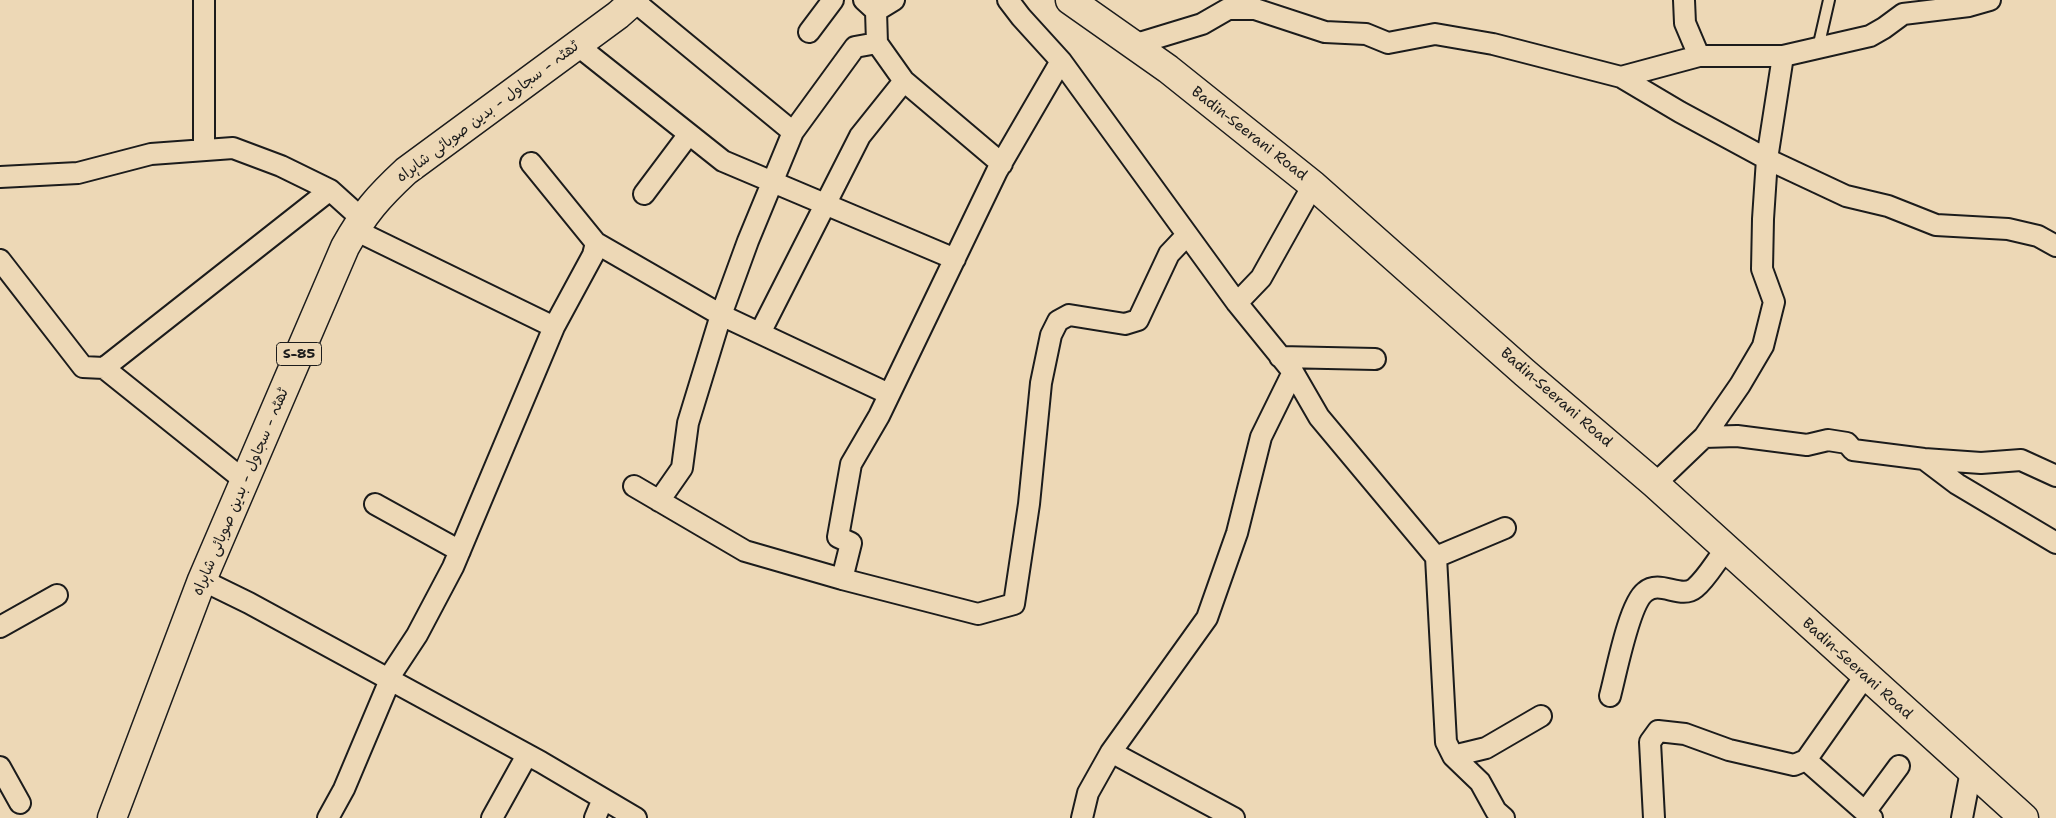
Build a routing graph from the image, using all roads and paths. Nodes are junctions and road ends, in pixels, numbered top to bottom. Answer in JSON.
{"nodes":[{"id":1,"x":204,"y":0,"type":"edge"},
{"id":2,"x":833,"y":0,"type":"edge"},
{"id":3,"x":894,"y":0,"type":"edge"},
{"id":4,"x":1008,"y":0,"type":"edge"},
{"id":5,"x":1070,"y":0,"type":"edge"},
{"id":6,"x":1684,"y":0,"type":"edge"},
{"id":7,"x":1829,"y":0,"type":"edge"},
{"id":8,"x":1990,"y":0,"type":"edge"},
{"id":9,"x":634,"y":1,"type":"edge"},
{"id":10,"x":870,"y":6,"type":"edge"},
{"id":11,"x":1903,"y":7,"type":"edge"},
{"id":12,"x":809,"y":32,"type":"dead end"},
{"id":13,"x":877,"y":44,"type":"junction"},
{"id":14,"x":577,"y":45,"type":"junction"},
{"id":15,"x":1133,"y":45,"type":"junction"},
{"id":16,"x":1818,"y":48,"type":"junction"},
{"id":17,"x":1699,"y":56,"type":"junction"},
{"id":18,"x":1783,"y":56,"type":"junction"},
{"id":19,"x":1061,"y":61,"type":"junction"},
{"id":20,"x":1621,"y":77,"type":"junction"},
{"id":21,"x":904,"y":81,"type":"junction"},
{"id":22,"x":792,"y":132,"type":"junction"},
{"id":23,"x":689,"y":134,"type":"junction"},
{"id":24,"x":204,"y":150,"type":"junction"},
{"id":25,"x":1767,"y":159,"type":"junction"},
{"id":26,"x":531,"y":162,"type":"dead end"},
{"id":27,"x":1002,"y":164,"type":"junction"},
{"id":28,"x":0,"y":177,"type":"edge"},
{"id":29,"x":772,"y":182,"type":"junction"},
{"id":30,"x":1313,"y":184,"type":"junction"},
{"id":31,"x":330,"y":190,"type":"junction"},
{"id":32,"x":644,"y":194,"type":"dead end"},
{"id":33,"x":826,"y":205,"type":"junction"},
{"id":34,"x":358,"y":224,"type":"junction"},
{"id":35,"x":1187,"y":236,"type":"junction"},
{"id":36,"x":596,"y":244,"type":"junction"},
{"id":37,"x":2056,"y":246,"type":"edge"},
{"id":38,"x":0,"y":260,"type":"edge"},
{"id":39,"x":955,"y":260,"type":"junction"},
{"id":40,"x":1237,"y":304,"type":"junction"},
{"id":41,"x":721,"y":315,"type":"junction"},
{"id":42,"x":554,"y":326,"type":"junction"},
{"id":43,"x":760,"y":334,"type":"junction"},
{"id":44,"x":1280,"y":357,"type":"junction"},
{"id":45,"x":1375,"y":359,"type":"dead end"},
{"id":46,"x":104,"y":368,"type":"junction"},
{"id":47,"x":1293,"y":372,"type":"junction"},
{"id":48,"x":889,"y":394,"type":"junction"},
{"id":49,"x":1704,"y":437,"type":"junction"},
{"id":50,"x":1924,"y":459,"type":"junction"},
{"id":51,"x":2056,"y":476,"type":"edge"},
{"id":52,"x":245,"y":481,"type":"junction"},
{"id":53,"x":1655,"y":484,"type":"junction"},
{"id":54,"x":634,"y":486,"type":"dead end"},
{"id":55,"x":658,"y":501,"type":"junction"},
{"id":56,"x":375,"y":504,"type":"dead end"},
{"id":57,"x":1505,"y":528,"type":"dead end"},
{"id":58,"x":2056,"y":543,"type":"edge"},
{"id":59,"x":1726,"y":549,"type":"junction"},
{"id":60,"x":460,"y":551,"type":"junction"},
{"id":61,"x":1436,"y":556,"type":"junction"},
{"id":62,"x":842,"y":579,"type":"junction"},
{"id":63,"x":202,"y":580,"type":"junction"},
{"id":64,"x":58,"y":595,"type":"dead end"},
{"id":65,"x":0,"y":627,"type":"edge"},
{"id":66,"x":1865,"y":676,"type":"junction"},
{"id":67,"x":388,"y":679,"type":"junction"},
{"id":68,"x":1610,"y":696,"type":"dead end"},
{"id":69,"x":1542,"y":716,"type":"dead end"},
{"id":70,"x":1111,"y":752,"type":"junction"},
{"id":71,"x":527,"y":754,"type":"junction"},
{"id":72,"x":1453,"y":756,"type":"junction"},
{"id":73,"x":1806,"y":760,"type":"junction"},
{"id":74,"x":1899,"y":766,"type":"dead end"},
{"id":75,"x":0,"y":767,"type":"edge"},
{"id":76,"x":1971,"y":771,"type":"junction"},
{"id":77,"x":603,"y":799,"type":"junction"},
{"id":78,"x":20,"y":803,"type":"dead end"},
{"id":79,"x":1869,"y":815,"type":"edge"},
{"id":80,"x":112,"y":818,"type":"edge"},
{"id":81,"x":328,"y":818,"type":"edge"},
{"id":82,"x":492,"y":818,"type":"edge"},
{"id":83,"x":595,"y":818,"type":"edge"},
{"id":84,"x":636,"y":818,"type":"edge"},
{"id":85,"x":1082,"y":818,"type":"edge"},
{"id":86,"x":1234,"y":818,"type":"edge"},
{"id":87,"x":1504,"y":818,"type":"edge"},
{"id":88,"x":1654,"y":818,"type":"edge"},
{"id":89,"x":1962,"y":818,"type":"edge"},
{"id":90,"x":2024,"y":818,"type":"edge"}],
"edges":[{"from":1,"to":24,"type":"street"},
{"from":2,"to":12,"type":"street"},
{"from":3,"to":10,"type":"street"},
{"from":4,"to":19,"type":"street"},
{"from":5,"to":15,"type":"street","name":"Badin-Seerani Road"},
{"from":6,"to":17,"type":"street"},
{"from":7,"to":16,"type":"lane"},
{"from":8,"to":11,"type":"street"},
{"from":9,"to":14,"type":"street","name":"ٹھٹہ - سجاول - بدین صوبائی شاہراہ","number":"S-85"},
{"from":9,"to":22,"type":"street"},
{"from":10,"to":13,"type":"street"},
{"from":11,"to":16,"type":"street"},
{"from":13,"to":21,"type":"street"},
{"from":13,"to":22,"type":"street"},
{"from":14,"to":23,"type":"street"},
{"from":14,"to":34,"type":"street","name":"ٹھٹہ - سجاول - بدین صوبائی شاہراہ","number":"S-85"},
{"from":15,"to":20,"type":"street"},
{"from":15,"to":30,"type":"street","name":"Badin-Seerani Road"},
{"from":16,"to":18,"type":"street"},
{"from":17,"to":18,"type":"street"},
{"from":17,"to":20,"type":"street"},
{"from":18,"to":25,"type":"street"},
{"from":19,"to":27,"type":"street"},
{"from":19,"to":35,"type":"street"},
{"from":20,"to":25,"type":"street"},
{"from":21,"to":27,"type":"street"},
{"from":21,"to":33,"type":"street"},
{"from":22,"to":29,"type":"street"},
{"from":23,"to":29,"type":"street"},
{"from":23,"to":32,"type":"street"},
{"from":24,"to":28,"type":"street"},
{"from":24,"to":31,"type":"street"},
{"from":25,"to":37,"type":"street"},
{"from":25,"to":49,"type":"street"},
{"from":26,"to":36,"type":"street"},
{"from":27,"to":39,"type":"street"},
{"from":29,"to":33,"type":"street"},
{"from":29,"to":41,"type":"street"},
{"from":30,"to":40,"type":"street"},
{"from":30,"to":53,"type":"street","name":"Badin-Seerani Road"},
{"from":31,"to":34,"type":"street"},
{"from":31,"to":46,"type":"street"},
{"from":33,"to":39,"type":"street"},
{"from":33,"to":43,"type":"street"},
{"from":34,"to":42,"type":"street"},
{"from":34,"to":52,"type":"street","name":"ٹھٹہ - سجاول - بدین صوبائی شاہراہ","number":"S-85"},
{"from":35,"to":40,"type":"street"},
{"from":35,"to":62,"type":"street"},
{"from":36,"to":41,"type":"street"},
{"from":36,"to":42,"type":"street"},
{"from":38,"to":46,"type":"street"},
{"from":39,"to":48,"type":"street"},
{"from":40,"to":44,"type":"street"},
{"from":41,"to":43,"type":"street"},
{"from":41,"to":55,"type":"street"},
{"from":42,"to":60,"type":"street"},
{"from":43,"to":48,"type":"street"},
{"from":44,"to":45,"type":"street"},
{"from":44,"to":47,"type":"street"},
{"from":46,"to":52,"type":"street"},
{"from":47,"to":61,"type":"street"},
{"from":47,"to":70,"type":"street"},
{"from":48,"to":62,"type":"street"},
{"from":49,"to":50,"type":"street"},
{"from":49,"to":53,"type":"street"},
{"from":50,"to":51,"type":"street"},
{"from":50,"to":58,"type":"street"},
{"from":52,"to":63,"type":"street","name":"ٹھٹہ - سجاول - بدین صوبائی شاہراہ","number":"S-85"},
{"from":53,"to":59,"type":"street","name":"Badin-Seerani Road"},
{"from":54,"to":55,"type":"street"},
{"from":55,"to":62,"type":"street"},
{"from":56,"to":60,"type":"street"},
{"from":57,"to":61,"type":"street"},
{"from":59,"to":66,"type":"street","name":"Badin-Seerani Road"},
{"from":59,"to":68,"type":"street"},
{"from":60,"to":67,"type":"street"},
{"from":61,"to":72,"type":"street"},
{"from":63,"to":67,"type":"street"},
{"from":63,"to":80,"type":"street","name":"ٹھٹہ - سجاول - بدین صوبائی شاہراہ","number":"S-85"},
{"from":64,"to":65,"type":"street"},
{"from":66,"to":73,"type":"street"},
{"from":66,"to":76,"type":"street","name":"Badin-Seerani Road"},
{"from":67,"to":71,"type":"street"},
{"from":67,"to":81,"type":"street"},
{"from":69,"to":72,"type":"street"},
{"from":70,"to":85,"type":"street"},
{"from":70,"to":86,"type":"street"},
{"from":71,"to":77,"type":"street"},
{"from":71,"to":82,"type":"street"},
{"from":72,"to":87,"type":"street"},
{"from":73,"to":79,"type":"street"},
{"from":73,"to":88,"type":"street"},
{"from":74,"to":79,"type":"street"},
{"from":75,"to":78,"type":"street"},
{"from":76,"to":89,"type":"street"},
{"from":76,"to":90,"type":"street","name":"Badin-Seerani Road"},
{"from":77,"to":83,"type":"street"},
{"from":77,"to":84,"type":"street"}]}
